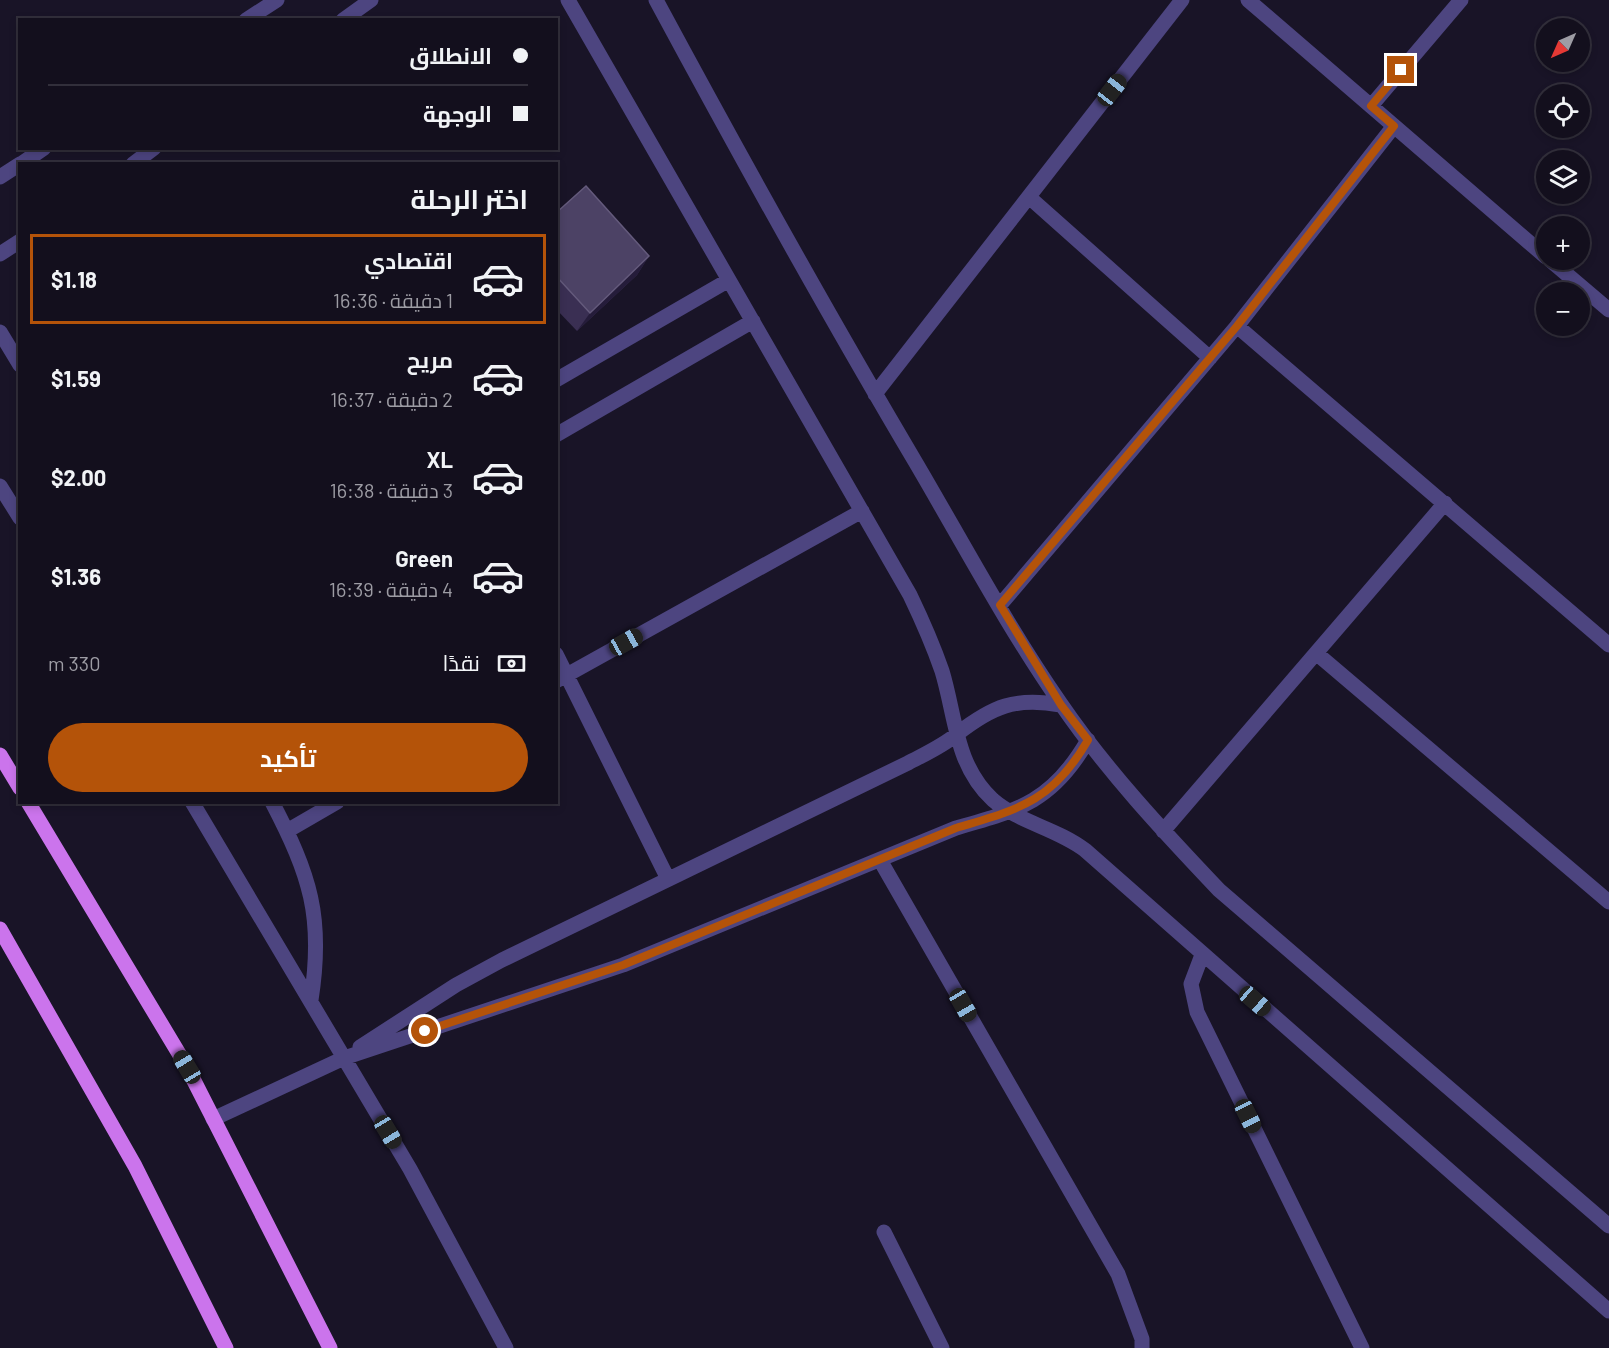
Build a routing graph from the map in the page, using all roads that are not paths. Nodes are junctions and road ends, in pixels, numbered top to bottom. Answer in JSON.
{"nodes":[{"id":1,"x":277,"y":0,"type":"edge"},
{"id":2,"x":371,"y":0,"type":"edge"},
{"id":3,"x":568,"y":0,"type":"edge"},
{"id":4,"x":656,"y":0,"type":"edge"},
{"id":5,"x":1182,"y":0,"type":"edge"},
{"id":6,"x":1248,"y":0,"type":"edge"},
{"id":7,"x":1461,"y":0,"type":"edge"},
{"id":8,"x":249,"y":18,"type":"edge"},
{"id":9,"x":346,"y":18,"type":"edge"},
{"id":10,"x":1371,"y":106,"type":"junction"},
{"id":11,"x":1394,"y":126,"type":"junction"},
{"id":12,"x":41,"y":150,"type":"edge"},
{"id":13,"x":151,"y":150,"type":"edge"},
{"id":14,"x":23,"y":162,"type":"edge"},
{"id":15,"x":136,"y":162,"type":"edge"},
{"id":16,"x":18,"y":165,"type":"edge"},
{"id":17,"x":0,"y":177,"type":"edge"},
{"id":18,"x":1029,"y":197,"type":"junction"},
{"id":19,"x":18,"y":242,"type":"edge"},
{"id":20,"x":1536,"y":248,"type":"edge"},
{"id":21,"x":0,"y":254,"type":"edge"},
{"id":22,"x":1562,"y":270,"type":"edge"},
{"id":23,"x":729,"y":280,"type":"junction"},
{"id":24,"x":1609,"y":310,"type":"edge"},
{"id":25,"x":753,"y":321,"type":"junction"},
{"id":26,"x":1237,"y":326,"type":"junction"},
{"id":27,"x":0,"y":332,"type":"edge"},
{"id":28,"x":1210,"y":358,"type":"junction"},
{"id":29,"x":18,"y":363,"type":"edge"},
{"id":30,"x":558,"y":379,"type":"edge"},
{"id":31,"x":875,"y":394,"type":"junction"},
{"id":32,"x":558,"y":434,"type":"edge"},
{"id":33,"x":0,"y":486,"type":"edge"},
{"id":34,"x":1445,"y":503,"type":"junction"},
{"id":35,"x":862,"y":511,"type":"junction"},
{"id":36,"x":18,"y":515,"type":"edge"},
{"id":37,"x":1000,"y":605,"type":"junction"},
{"id":38,"x":1609,"y":645,"type":"edge"},
{"id":39,"x":1316,"y":653,"type":"junction"},
{"id":40,"x":558,"y":662,"type":"edge"},
{"id":41,"x":562,"y":678,"type":"edge"},
{"id":42,"x":1061,"y":705,"type":"junction"},
{"id":43,"x":957,"y":735,"type":"junction"},
{"id":44,"x":1088,"y":740,"type":"junction"},
{"id":45,"x":0,"y":755,"type":"edge"},
{"id":46,"x":18,"y":785,"type":"edge"},
{"id":47,"x":29,"y":804,"type":"edge"},
{"id":48,"x":193,"y":804,"type":"edge"},
{"id":49,"x":273,"y":804,"type":"edge"},
{"id":50,"x":334,"y":804,"type":"edge"},
{"id":51,"x":1011,"y":813,"type":"junction"},
{"id":52,"x":287,"y":831,"type":"junction"},
{"id":53,"x":1163,"y":831,"type":"junction"},
{"id":54,"x":880,"y":860,"type":"junction"},
{"id":55,"x":668,"y":879,"type":"junction"},
{"id":56,"x":1609,"y":902,"type":"edge"},
{"id":57,"x":0,"y":929,"type":"edge"},
{"id":58,"x":1202,"y":955,"type":"junction"},
{"id":59,"x":311,"y":999,"type":"junction"},
{"id":60,"x":344,"y":1058,"type":"junction"},
{"id":61,"x":213,"y":1119,"type":"junction"},
{"id":62,"x":1609,"y":1226,"type":"edge"},
{"id":63,"x":884,"y":1232,"type":"dead end"},
{"id":64,"x":1609,"y":1311,"type":"edge"},
{"id":65,"x":1357,"y":1347,"type":"edge"},
{"id":66,"x":226,"y":1348,"type":"edge"},
{"id":67,"x":330,"y":1348,"type":"edge"},
{"id":68,"x":506,"y":1348,"type":"edge"},
{"id":69,"x":942,"y":1348,"type":"edge"},
{"id":70,"x":1142,"y":1348,"type":"edge"}],
"edges":[{"from":1,"to":8,"type":"street"},
{"from":2,"to":9,"type":"street"},
{"from":3,"to":23,"type":"street"},
{"from":4,"to":31,"type":"street"},
{"from":5,"to":18,"type":"street"},
{"from":6,"to":10,"type":"street"},
{"from":7,"to":10,"type":"street"},
{"from":10,"to":11,"type":"street"},
{"from":11,"to":20,"type":"street"},
{"from":11,"to":26,"type":"street"},
{"from":12,"to":14,"type":"street"},
{"from":13,"to":15,"type":"street"},
{"from":16,"to":17,"type":"street"},
{"from":18,"to":28,"type":"street"},
{"from":18,"to":31,"type":"street"},
{"from":19,"to":21,"type":"street"},
{"from":22,"to":24,"type":"street"},
{"from":23,"to":25,"type":"street"},
{"from":23,"to":30,"type":"street"},
{"from":25,"to":32,"type":"street"},
{"from":25,"to":35,"type":"street"},
{"from":26,"to":28,"type":"street"},
{"from":26,"to":34,"type":"street"},
{"from":27,"to":29,"type":"street"},
{"from":28,"to":37,"type":"street"},
{"from":31,"to":37,"type":"street"},
{"from":33,"to":36,"type":"street"},
{"from":34,"to":38,"type":"street"},
{"from":34,"to":39,"type":"street"},
{"from":35,"to":41,"type":"street"},
{"from":35,"to":43,"type":"street"},
{"from":37,"to":42,"type":"street"},
{"from":39,"to":53,"type":"street"},
{"from":39,"to":56,"type":"street"},
{"from":40,"to":41,"type":"street"},
{"from":41,"to":55,"type":"street"},
{"from":42,"to":43,"type":"street"},
{"from":42,"to":44,"type":"street"},
{"from":43,"to":51,"type":"street"},
{"from":43,"to":55,"type":"street"},
{"from":44,"to":51,"type":"street"},
{"from":44,"to":53,"type":"street"},
{"from":45,"to":46,"type":"main road"},
{"from":47,"to":61,"type":"main road"},
{"from":48,"to":59,"type":"street"},
{"from":49,"to":52,"type":"street"},
{"from":50,"to":52,"type":"street"},
{"from":51,"to":54,"type":"street"},
{"from":51,"to":58,"type":"street"},
{"from":52,"to":59,"type":"street"},
{"from":53,"to":62,"type":"street"},
{"from":54,"to":60,"type":"street"},
{"from":54,"to":70,"type":"street"},
{"from":55,"to":60,"type":"street"},
{"from":57,"to":66,"type":"main road"},
{"from":58,"to":64,"type":"street"},
{"from":58,"to":65,"type":"street"},
{"from":59,"to":60,"type":"street"},
{"from":60,"to":61,"type":"street"},
{"from":60,"to":68,"type":"street"},
{"from":61,"to":67,"type":"main road"},
{"from":63,"to":69,"type":"street"}]}
